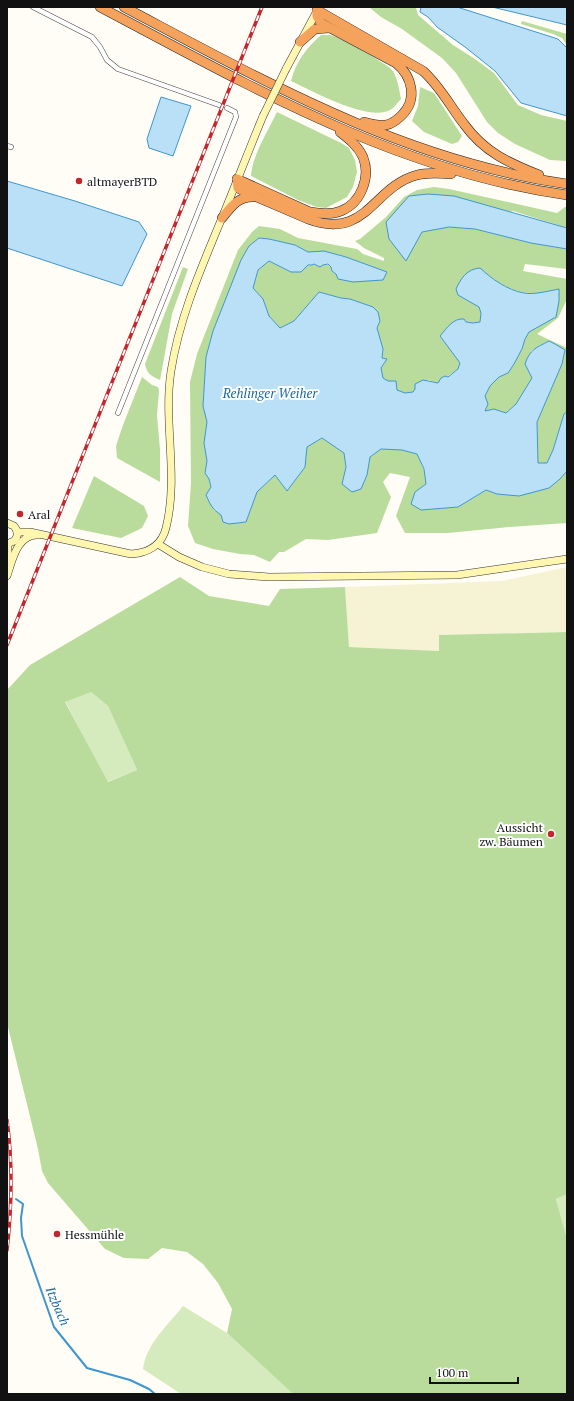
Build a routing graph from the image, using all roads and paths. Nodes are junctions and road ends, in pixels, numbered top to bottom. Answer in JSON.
{"nodes":[{"id":1,"x":33,"y":7,"type":"edge"},
{"id":2,"x":100,"y":7,"type":"edge"},
{"id":3,"x":124,"y":7,"type":"edge"},
{"id":4,"x":318,"y":9,"type":"edge"},
{"id":5,"x":333,"y":28,"type":"junction"},
{"id":6,"x":300,"y":42,"type":"junction"},
{"id":7,"x":219,"y":105,"type":"dead end"},
{"id":8,"x":226,"y":108,"type":"dead end"},
{"id":9,"x":341,"y":117,"type":"junction"},
{"id":10,"x":331,"y":125,"type":"junction"},
{"id":11,"x":237,"y":179,"type":"junction"},
{"id":12,"x":486,"y":179,"type":"junction"},
{"id":13,"x":563,"y":183,"type":"edge"},
{"id":14,"x":567,"y":195,"type":"edge"},
{"id":15,"x":257,"y":198,"type":"junction"},
{"id":16,"x":222,"y":218,"type":"junction"},
{"id":17,"x":118,"y":413,"type":"dead end"},
{"id":18,"x":7,"y":523,"type":"edge"},
{"id":19,"x":18,"y":532,"type":"junction"},
{"id":20,"x":44,"y":536,"type":"junction"},
{"id":21,"x":7,"y":544,"type":"edge"},
{"id":22,"x":158,"y":544,"type":"junction"},
{"id":23,"x":567,"y":559,"type":"edge"},
{"id":24,"x":7,"y":572,"type":"edge"},
{"id":25,"x":7,"y":576,"type":"edge"}],
"edges":[{"from":1,"to":7,"type":"street"},
{"from":2,"to":10,"type":"highway"},
{"from":3,"to":9,"type":"highway"},
{"from":4,"to":5,"type":"highway"},
{"from":4,"to":6,"type":"main road"},
{"from":4,"to":13,"type":"highway"},
{"from":5,"to":6,"type":"highway"},
{"from":5,"to":9,"type":"highway"},
{"from":6,"to":11,"type":"main road","bridge":true},
{"from":8,"to":17,"type":"street"},
{"from":9,"to":13,"type":"highway"},
{"from":10,"to":11,"type":"highway"},
{"from":10,"to":12,"type":"highway"},
{"from":11,"to":15,"type":"highway"},
{"from":11,"to":16,"type":"main road"},
{"from":12,"to":14,"type":"highway"},
{"from":12,"to":15,"type":"highway"},
{"from":15,"to":16,"type":"highway"},
{"from":16,"to":22,"type":"main road"},
{"from":18,"to":19,"type":"main road"},
{"from":19,"to":20,"type":"main road"},
{"from":19,"to":21,"type":"main road"},
{"from":20,"to":22,"type":"main road"},
{"from":20,"to":25,"type":"main road"},
{"from":21,"to":24,"type":"main road"},
{"from":22,"to":23,"type":"main road"}]}
